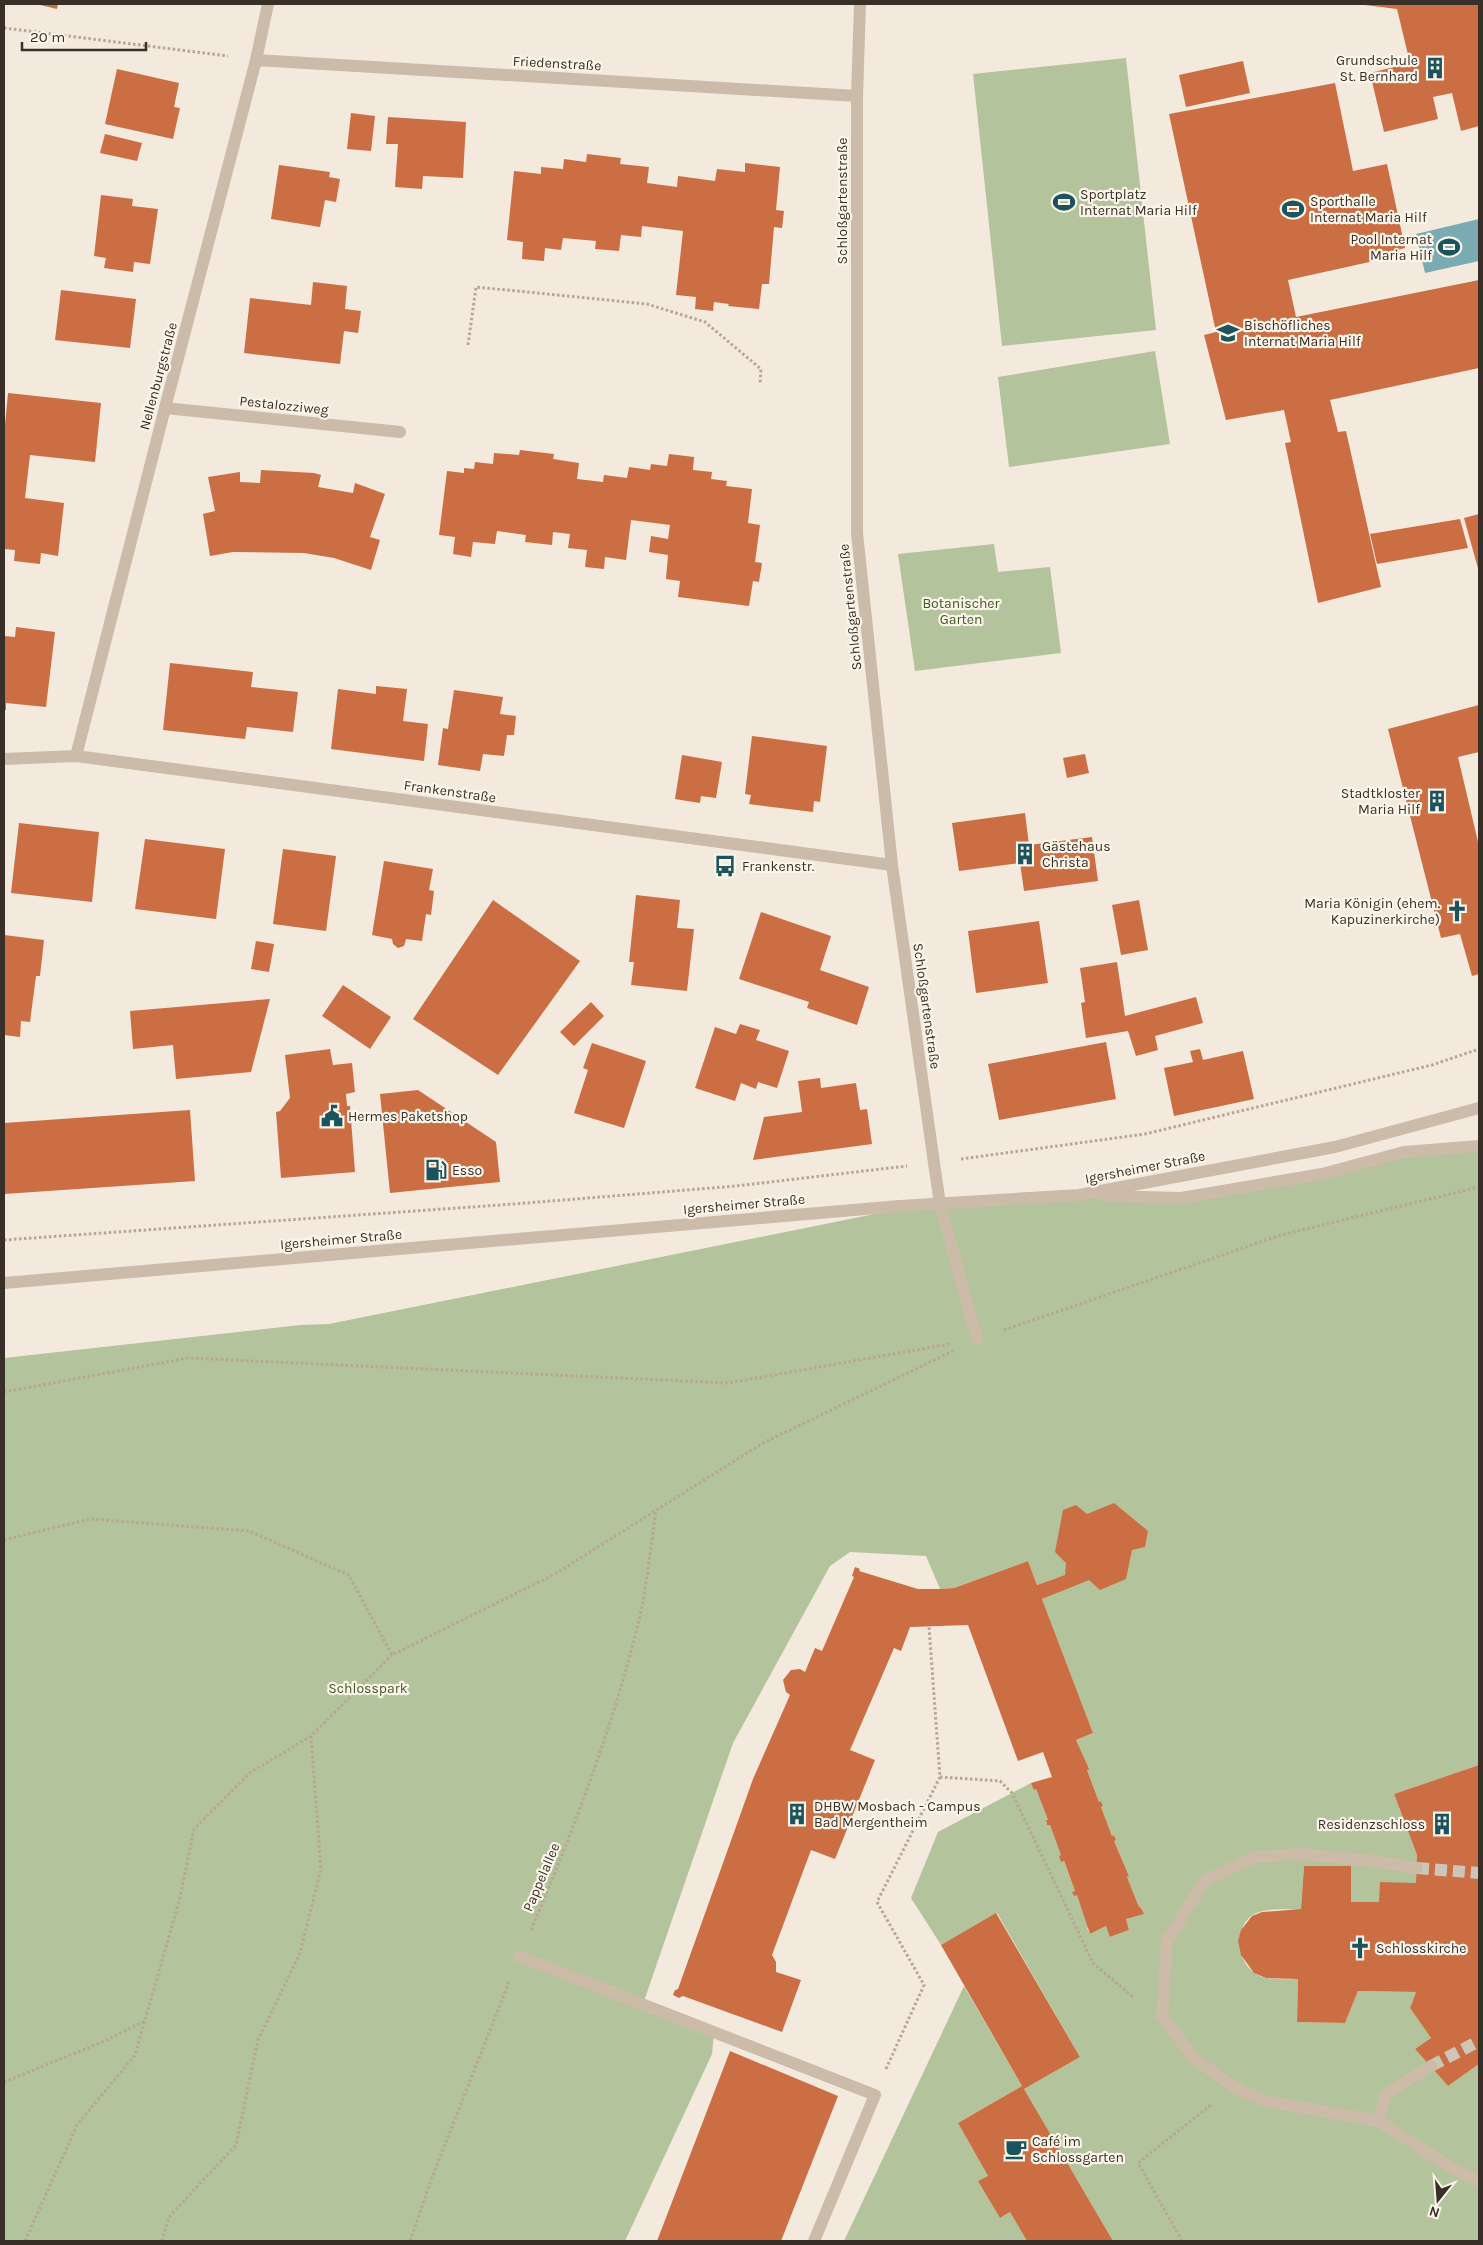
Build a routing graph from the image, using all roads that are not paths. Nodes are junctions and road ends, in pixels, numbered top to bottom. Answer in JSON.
{"nodes":[{"id":1,"x":268,"y":4,"type":"edge"},
{"id":2,"x":860,"y":4,"type":"edge"},
{"id":3,"x":256,"y":60,"type":"junction"},
{"id":4,"x":857,"y":96,"type":"junction"},
{"id":5,"x":164,"y":408,"type":"junction"},
{"id":6,"x":400,"y":432,"type":"dead end"},
{"id":7,"x":76,"y":756,"type":"junction"},
{"id":8,"x":4,"y":759,"type":"edge"},
{"id":9,"x":892,"y":865,"type":"junction"},
{"id":10,"x":1479,"y":1108,"type":"edge"},
{"id":11,"x":1479,"y":1146,"type":"edge"},
{"id":12,"x":1079,"y":1195,"type":"junction"},
{"id":13,"x":940,"y":1204,"type":"junction"},
{"id":14,"x":4,"y":1283,"type":"edge"},
{"id":15,"x":977,"y":1339,"type":"road end"},
{"id":16,"x":1417,"y":1868,"type":"tunnel mouth"},
{"id":17,"x":519,"y":1956,"type":"road end"},
{"id":18,"x":1431,"y":2066,"type":"tunnel mouth"},
{"id":19,"x":1378,"y":2121,"type":"junction"},
{"id":20,"x":1479,"y":2182,"type":"edge"},
{"id":21,"x":814,"y":2241,"type":"edge"}],
"edges":[{"from":1,"to":3,"type":"street","name":"Nellenburgstraße"},
{"from":2,"to":4,"type":"street","name":"Schloßgartenstraße"},
{"from":3,"to":4,"type":"street","name":"Friedenstraße"},
{"from":3,"to":5,"type":"street","name":"Nellenburgstraße"},
{"from":4,"to":9,"type":"street","name":"Schloßgartenstraße"},
{"from":5,"to":6,"type":"street","name":"Pestalozziweg"},
{"from":5,"to":7,"type":"street","name":"Nellenburgstraße"},
{"from":7,"to":8,"type":"street","name":"Frankenstraße"},
{"from":7,"to":9,"type":"street","name":"Frankenstraße"},
{"from":9,"to":13,"type":"street","name":"Schloßgartenstraße"},
{"from":10,"to":12,"type":"street","name":"Igersheimer Straße"},
{"from":11,"to":12,"type":"street"},
{"from":12,"to":13,"type":"street","name":"Igersheimer Straße"},
{"from":13,"to":14,"type":"street","name":"Igersheimer Straße"},
{"from":13,"to":15,"type":"street","name":"Schloßgartenstraße"},
{"from":16,"to":19,"type":"street"},
{"from":17,"to":21,"type":"street"},
{"from":18,"to":19,"type":"street"},
{"from":19,"to":20,"type":"street"}]}
